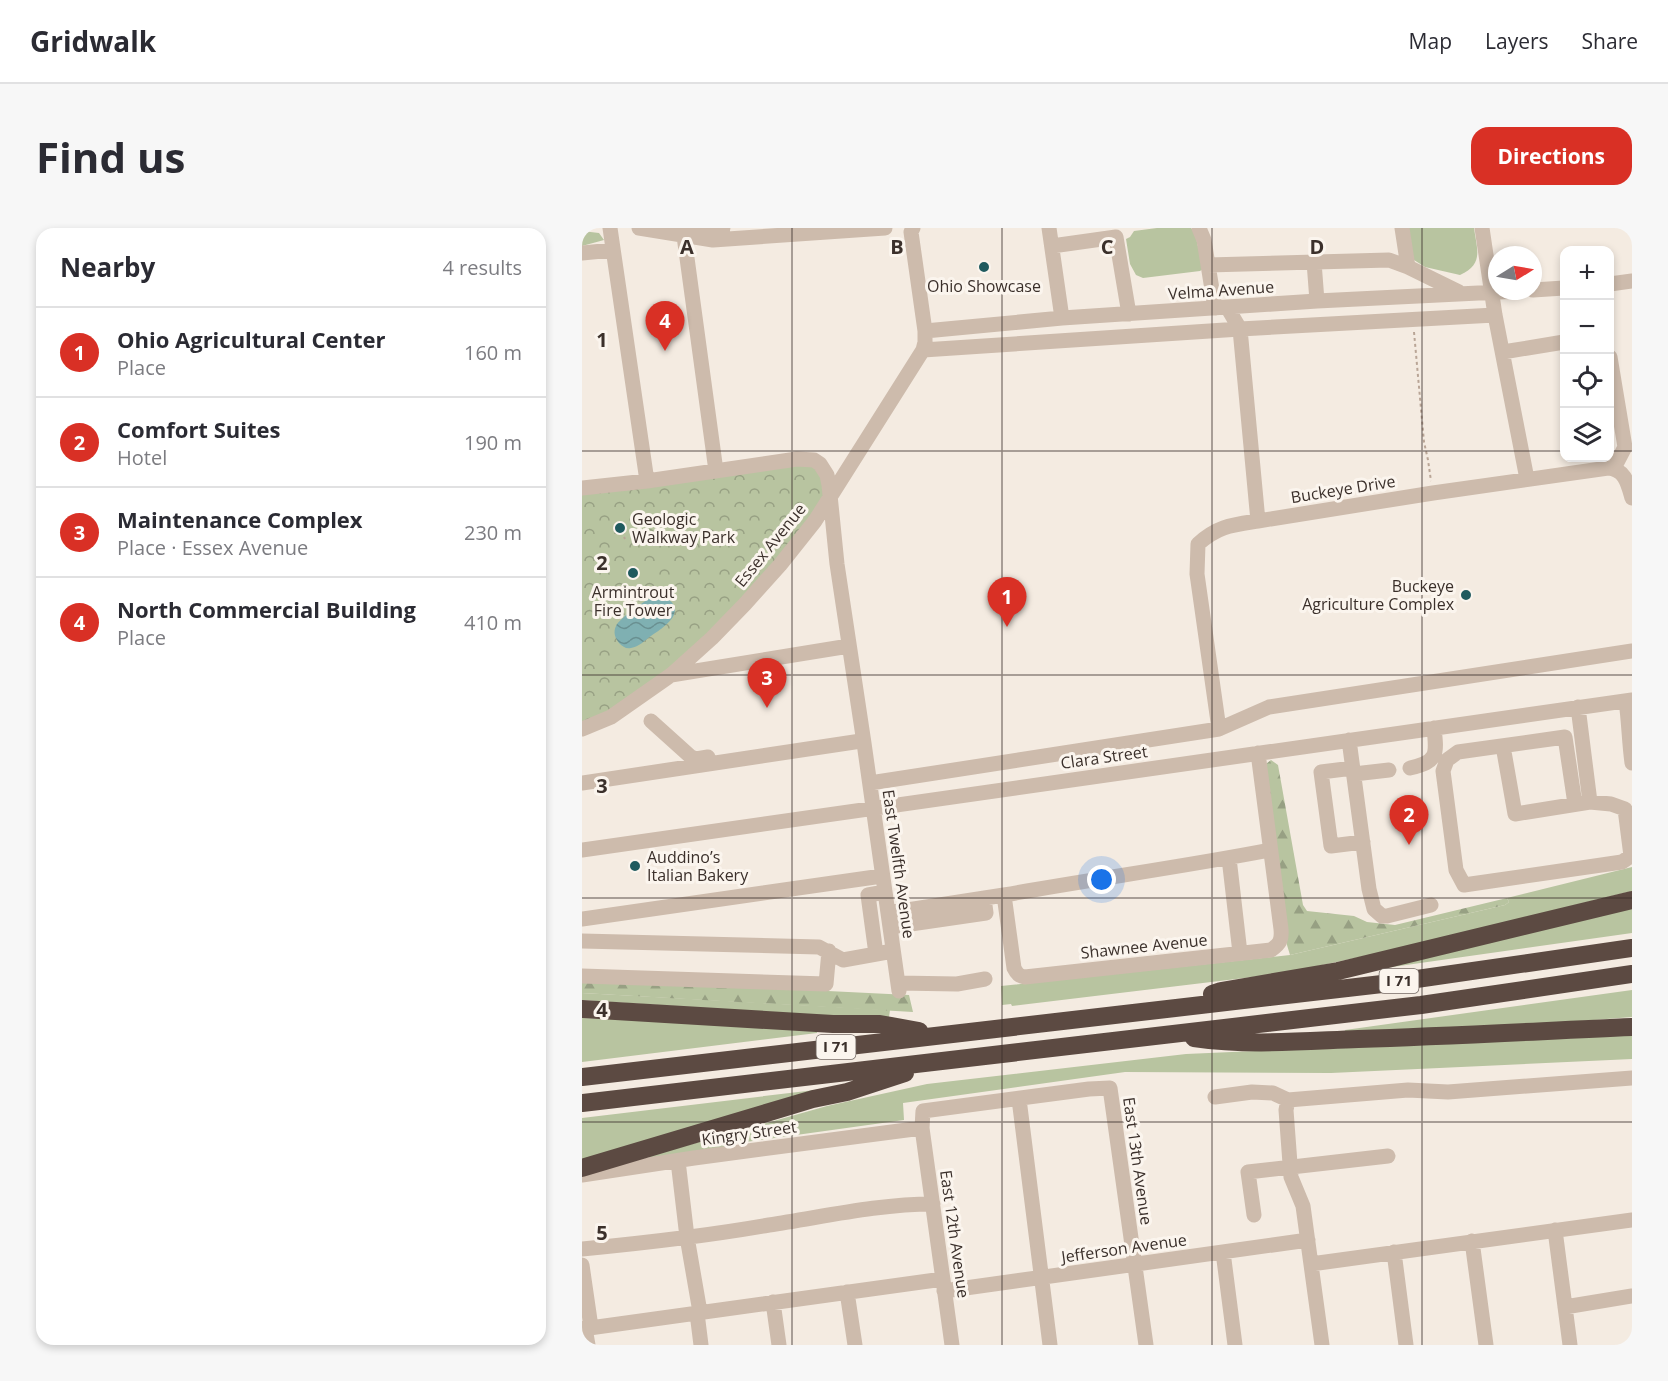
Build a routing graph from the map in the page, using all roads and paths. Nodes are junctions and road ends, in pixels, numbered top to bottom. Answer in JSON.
{"nodes":[{"id":1,"x":610,"y":228,"type":"edge"},
{"id":2,"x":639,"y":228,"type":"edge"},
{"id":3,"x":723,"y":228,"type":"edge"},
{"id":4,"x":885,"y":228,"type":"edge"},
{"id":5,"x":891,"y":228,"type":"edge"},
{"id":6,"x":1049,"y":228,"type":"edge"},
{"id":7,"x":1199,"y":228,"type":"edge"},
{"id":8,"x":1402,"y":228,"type":"edge"},
{"id":9,"x":1482,"y":228,"type":"edge"},
{"id":10,"x":912,"y":230,"type":"edge"},
{"id":11,"x":678,"y":232,"type":"edge"},
{"id":12,"x":768,"y":232,"type":"edge"},
{"id":13,"x":1052,"y":246,"type":"junction"},
{"id":14,"x":613,"y":250,"type":"junction"},
{"id":15,"x":582,"y":253,"type":"edge"},
{"id":16,"x":1314,"y":262,"type":"junction"},
{"id":17,"x":1208,"y":265,"type":"junction"},
{"id":18,"x":1488,"y":266,"type":"edge"},
{"id":19,"x":1407,"y":267,"type":"junction"},
{"id":20,"x":1632,"y":281,"type":"edge"},
{"id":21,"x":1614,"y":283,"type":"edge"},
{"id":22,"x":1560,"y":288,"type":"edge"},
{"id":23,"x":1542,"y":289,"type":"edge"},
{"id":24,"x":1488,"y":292,"type":"edge"},
{"id":25,"x":1462,"y":294,"type":"junction"},
{"id":26,"x":1493,"y":300,"type":"edge"},
{"id":27,"x":1317,"y":301,"type":"junction"},
{"id":28,"x":1221,"y":308,"type":"junction"},
{"id":29,"x":1129,"y":314,"type":"junction"},
{"id":30,"x":1496,"y":315,"type":"junction"},
{"id":31,"x":1062,"y":318,"type":"junction"},
{"id":32,"x":1412,"y":320,"type":"junction"},
{"id":33,"x":1240,"y":329,"type":"junction"},
{"id":34,"x":925,"y":331,"type":"junction"},
{"id":35,"x":1560,"y":343,"type":"edge"},
{"id":36,"x":923,"y":350,"type":"junction"},
{"id":37,"x":1503,"y":352,"type":"junction"},
{"id":38,"x":1614,"y":381,"type":"edge"},
{"id":39,"x":1614,"y":468,"type":"junction"},
{"id":40,"x":716,"y":471,"type":"junction"},
{"id":41,"x":1527,"y":479,"type":"junction"},
{"id":42,"x":646,"y":481,"type":"junction"},
{"id":43,"x":582,"y":487,"type":"edge"},
{"id":44,"x":1433,"y":493,"type":"junction"},
{"id":45,"x":830,"y":496,"type":"junction"},
{"id":46,"x":1632,"y":498,"type":"edge"},
{"id":47,"x":1258,"y":521,"type":"junction"},
{"id":48,"x":849,"y":646,"type":"junction"},
{"id":49,"x":1632,"y":651,"type":"edge"},
{"id":50,"x":671,"y":675,"type":"junction"},
{"id":51,"x":1629,"y":700,"type":"edge"},
{"id":52,"x":1578,"y":707,"type":"junction"},
{"id":53,"x":651,"y":721,"type":"dead end"},
{"id":54,"x":1434,"y":728,"type":"junction"},
{"id":55,"x":582,"y":729,"type":"edge"},
{"id":56,"x":1219,"y":729,"type":"junction"},
{"id":57,"x":1630,"y":730,"type":"edge"},
{"id":58,"x":864,"y":738,"type":"junction"},
{"id":59,"x":1349,"y":740,"type":"junction"},
{"id":60,"x":1503,"y":746,"type":"junction"},
{"id":61,"x":1258,"y":753,"type":"junction"},
{"id":62,"x":1632,"y":763,"type":"edge"},
{"id":63,"x":1410,"y":768,"type":"dead end"},
{"id":64,"x":1389,"y":770,"type":"dead end"},
{"id":65,"x":1353,"y":771,"type":"junction"},
{"id":66,"x":582,"y":783,"type":"edge"},
{"id":67,"x":870,"y":783,"type":"junction"},
{"id":68,"x":1590,"y":802,"type":"junction"},
{"id":69,"x":1575,"y":804,"type":"junction"},
{"id":70,"x":873,"y":808,"type":"junction"},
{"id":71,"x":1630,"y":836,"type":"edge"},
{"id":72,"x":1363,"y":842,"type":"junction"},
{"id":73,"x":582,"y":850,"type":"edge"},
{"id":74,"x":1270,"y":850,"type":"junction"},
{"id":75,"x":1229,"y":858,"type":"junction"},
{"id":76,"x":882,"y":876,"type":"junction"},
{"id":77,"x":885,"y":892,"type":"junction"},
{"id":78,"x":1004,"y":895,"type":"junction"},
{"id":79,"x":1632,"y":900,"type":"edge"},
{"id":80,"x":1431,"y":905,"type":"dead end"},
{"id":81,"x":582,"y":919,"type":"edge"},
{"id":82,"x":889,"y":920,"type":"junction"},
{"id":83,"x":582,"y":941,"type":"edge"},
{"id":84,"x":1632,"y":948,"type":"edge"},
{"id":85,"x":829,"y":951,"type":"junction"},
{"id":86,"x":893,"y":951,"type":"junction"},
{"id":87,"x":1240,"y":953,"type":"junction"},
{"id":88,"x":876,"y":954,"type":"junction"},
{"id":89,"x":1632,"y":974,"type":"edge"},
{"id":90,"x":582,"y":976,"type":"edge"},
{"id":91,"x":985,"y":979,"type":"dead end"},
{"id":92,"x":582,"y":1009,"type":"edge"},
{"id":93,"x":1164,"y":1009,"type":"junction"},
{"id":94,"x":1632,"y":1027,"type":"edge"},
{"id":95,"x":1168,"y":1034,"type":"junction"},
{"id":96,"x":941,"y":1035,"type":"junction"},
{"id":97,"x":943,"y":1060,"type":"junction"},
{"id":98,"x":582,"y":1077,"type":"edge"},
{"id":99,"x":1632,"y":1078,"type":"edge"},
{"id":100,"x":1215,"y":1097,"type":"dead end"},
{"id":101,"x":1018,"y":1099,"type":"junction"},
{"id":102,"x":1288,"y":1100,"type":"junction"},
{"id":103,"x":582,"y":1103,"type":"edge"},
{"id":104,"x":922,"y":1128,"type":"junction"},
{"id":105,"x":1388,"y":1156,"type":"dead end"},
{"id":106,"x":678,"y":1161,"type":"junction"},
{"id":107,"x":1290,"y":1167,"type":"junction"},
{"id":108,"x":582,"y":1168,"type":"edge"},
{"id":109,"x":582,"y":1175,"type":"edge"},
{"id":110,"x":933,"y":1204,"type":"junction"},
{"id":111,"x":1254,"y":1215,"type":"dead end"},
{"id":112,"x":1632,"y":1220,"type":"edge"},
{"id":113,"x":1555,"y":1230,"type":"junction"},
{"id":114,"x":687,"y":1237,"type":"junction"},
{"id":115,"x":1308,"y":1240,"type":"junction"},
{"id":116,"x":1472,"y":1241,"type":"junction"},
{"id":117,"x":582,"y":1249,"type":"edge"},
{"id":118,"x":1223,"y":1252,"type":"junction"},
{"id":119,"x":1394,"y":1252,"type":"junction"},
{"id":120,"x":1134,"y":1264,"type":"junction"},
{"id":121,"x":1311,"y":1264,"type":"junction"},
{"id":122,"x":582,"y":1265,"type":"edge"},
{"id":123,"x":1041,"y":1277,"type":"junction"},
{"id":124,"x":944,"y":1285,"type":"junction"},
{"id":125,"x":847,"y":1292,"type":"junction"},
{"id":126,"x":1632,"y":1296,"type":"edge"},
{"id":127,"x":773,"y":1302,"type":"junction"},
{"id":128,"x":1565,"y":1308,"type":"junction"},
{"id":129,"x":698,"y":1313,"type":"junction"},
{"id":130,"x":586,"y":1328,"type":"edge"},
{"id":131,"x":588,"y":1345,"type":"edge"},
{"id":132,"x":701,"y":1345,"type":"edge"},
{"id":133,"x":779,"y":1345,"type":"edge"},
{"id":134,"x":855,"y":1345,"type":"edge"},
{"id":135,"x":952,"y":1345,"type":"edge"},
{"id":136,"x":1050,"y":1345,"type":"edge"},
{"id":137,"x":1146,"y":1345,"type":"edge"},
{"id":138,"x":1235,"y":1345,"type":"edge"},
{"id":139,"x":1322,"y":1345,"type":"edge"},
{"id":140,"x":1406,"y":1345,"type":"edge"},
{"id":141,"x":1486,"y":1345,"type":"edge"},
{"id":142,"x":1570,"y":1345,"type":"edge"}],
"edges":[{"from":1,"to":14,"type":"street"},
{"from":2,"to":11,"type":"street"},
{"from":3,"to":11,"type":"street"},
{"from":4,"to":12,"type":"street"},
{"from":5,"to":10,"type":"street"},
{"from":6,"to":13,"type":"street"},
{"from":7,"to":17,"type":"street"},
{"from":8,"to":19,"type":"street"},
{"from":9,"to":18,"type":"street"},
{"from":10,"to":34,"type":"street","name":"Essex Avenue"},
{"from":11,"to":12,"type":"street"},
{"from":11,"to":40,"type":"street"},
{"from":13,"to":29,"type":"street"},
{"from":13,"to":31,"type":"street"},
{"from":14,"to":15,"type":"street"},
{"from":14,"to":42,"type":"street"},
{"from":16,"to":17,"type":"street"},
{"from":16,"to":19,"type":"street"},
{"from":16,"to":27,"type":"street"},
{"from":17,"to":28,"type":"street"},
{"from":19,"to":25,"type":"street"},
{"from":20,"to":21,"type":"street"},
{"from":22,"to":23,"type":"street"},
{"from":24,"to":25,"type":"street","name":"Velma Avenue"},
{"from":25,"to":27,"type":"street","name":"Velma Avenue"},
{"from":26,"to":30,"type":"street"},
{"from":27,"to":28,"type":"street","name":"Velma Avenue"},
{"from":28,"to":29,"type":"street","name":"Velma Avenue"},
{"from":28,"to":33,"type":"street"},
{"from":29,"to":31,"type":"street","name":"Velma Avenue"},
{"from":30,"to":32,"type":"street"},
{"from":30,"to":37,"type":"street"},
{"from":31,"to":34,"type":"street","name":"Velma Avenue"},
{"from":32,"to":33,"type":"street"},
{"from":32,"to":44,"type":"path"},
{"from":33,"to":36,"type":"street"},
{"from":33,"to":47,"type":"street"},
{"from":34,"to":36,"type":"street","name":"Essex Avenue"},
{"from":35,"to":37,"type":"street"},
{"from":36,"to":45,"type":"street","name":"Essex Avenue"},
{"from":37,"to":41,"type":"street"},
{"from":38,"to":39,"type":"street"},
{"from":39,"to":41,"type":"street","name":"Buckeye Drive"},
{"from":39,"to":46,"type":"street"},
{"from":40,"to":42,"type":"street"},
{"from":40,"to":45,"type":"street","name":"East Twelfth Avenue"},
{"from":41,"to":44,"type":"street","name":"Buckeye Drive"},
{"from":42,"to":43,"type":"street"},
{"from":44,"to":47,"type":"street","name":"Buckeye Drive"},
{"from":45,"to":48,"type":"street","name":"East Twelfth Avenue"},
{"from":45,"to":50,"type":"street","name":"Essex Avenue"},
{"from":47,"to":56,"type":"street","name":"Buckeye Drive"},
{"from":48,"to":50,"type":"street"},
{"from":48,"to":58,"type":"street","name":"East Twelfth Avenue"},
{"from":49,"to":56,"type":"street"},
{"from":50,"to":55,"type":"street","name":"Essex Avenue"},
{"from":51,"to":52,"type":"street","name":"Clara Street"},
{"from":51,"to":57,"type":"street"},
{"from":52,"to":54,"type":"street","name":"Clara Street"},
{"from":52,"to":68,"type":"street"},
{"from":53,"to":58,"type":"street"},
{"from":54,"to":59,"type":"street","name":"Clara Street"},
{"from":54,"to":63,"type":"street"},
{"from":56,"to":67,"type":"street"},
{"from":57,"to":62,"type":"street"},
{"from":58,"to":66,"type":"street"},
{"from":58,"to":67,"type":"street","name":"East Twelfth Avenue"},
{"from":59,"to":61,"type":"street","name":"Clara Street"},
{"from":59,"to":65,"type":"street"},
{"from":60,"to":69,"type":"street"},
{"from":60,"to":69,"type":"street"},
{"from":60,"to":71,"type":"street"},
{"from":61,"to":70,"type":"street","name":"Clara Street"},
{"from":61,"to":74,"type":"street","name":"Shawnee Avenue"},
{"from":64,"to":65,"type":"street"},
{"from":65,"to":72,"type":"street"},
{"from":65,"to":72,"type":"street"},
{"from":67,"to":70,"type":"street","name":"East Twelfth Avenue"},
{"from":68,"to":69,"type":"street"},
{"from":68,"to":71,"type":"street"},
{"from":70,"to":73,"type":"street","name":"Clara Street"},
{"from":70,"to":76,"type":"street","name":"East Twelfth Avenue"},
{"from":72,"to":80,"type":"street"},
{"from":74,"to":75,"type":"street"},
{"from":74,"to":87,"type":"street","name":"Shawnee Avenue"},
{"from":75,"to":78,"type":"street"},
{"from":75,"to":87,"type":"street"},
{"from":76,"to":77,"type":"street","name":"East Twelfth Avenue"},
{"from":76,"to":81,"type":"street"},
{"from":77,"to":82,"type":"street","name":"East Twelfth Avenue"},
{"from":77,"to":88,"type":"street"},
{"from":78,"to":82,"type":"street"},
{"from":78,"to":87,"type":"street","name":"Shawnee Avenue"},
{"from":79,"to":93,"type":"highway"},
{"from":82,"to":86,"type":"street","name":"East Twelfth Avenue"},
{"from":83,"to":85,"type":"street"},
{"from":84,"to":93,"type":"highway","number":"I 71"},
{"from":85,"to":88,"type":"street"},
{"from":85,"to":90,"type":"street"},
{"from":86,"to":88,"type":"street"},
{"from":86,"to":91,"type":"street","name":"East Twelfth Avenue"},
{"from":89,"to":95,"type":"highway","number":"I 71"},
{"from":92,"to":96,"type":"highway"},
{"from":93,"to":96,"type":"highway","number":"I 71"},
{"from":94,"to":95,"type":"highway"},
{"from":95,"to":97,"type":"highway","number":"I 71"},
{"from":96,"to":98,"type":"highway","number":"I 71"},
{"from":97,"to":103,"type":"highway","number":"I 71"},
{"from":97,"to":108,"type":"highway"},
{"from":99,"to":102,"type":"street"},
{"from":100,"to":102,"type":"street"},
{"from":101,"to":104,"type":"street"},
{"from":101,"to":120,"type":"street","name":"East 13th Avenue"},
{"from":101,"to":123,"type":"street"},
{"from":102,"to":107,"type":"street"},
{"from":104,"to":106,"type":"street","name":"Kingry Street"},
{"from":104,"to":110,"type":"street","name":"East 12th Avenue"},
{"from":105,"to":107,"type":"street"},
{"from":106,"to":109,"type":"street","name":"Kingry Street"},
{"from":106,"to":114,"type":"street"},
{"from":107,"to":111,"type":"street"},
{"from":107,"to":115,"type":"street"},
{"from":110,"to":114,"type":"street"},
{"from":110,"to":124,"type":"street","name":"East 12th Avenue"},
{"from":112,"to":113,"type":"street"},
{"from":113,"to":116,"type":"street"},
{"from":113,"to":128,"type":"street"},
{"from":114,"to":117,"type":"street"},
{"from":114,"to":129,"type":"street"},
{"from":115,"to":118,"type":"street","name":"Jefferson Avenue"},
{"from":115,"to":121,"type":"street"},
{"from":116,"to":119,"type":"street"},
{"from":116,"to":141,"type":"street"},
{"from":118,"to":120,"type":"street","name":"Jefferson Avenue"},
{"from":118,"to":138,"type":"street"},
{"from":119,"to":121,"type":"street"},
{"from":119,"to":140,"type":"street"},
{"from":120,"to":123,"type":"street","name":"Jefferson Avenue"},
{"from":120,"to":137,"type":"street","name":"East 13th Avenue"},
{"from":121,"to":139,"type":"street"},
{"from":122,"to":130,"type":"street"},
{"from":123,"to":124,"type":"street","name":"Jefferson Avenue"},
{"from":123,"to":136,"type":"street"},
{"from":124,"to":125,"type":"street","name":"Jefferson Avenue"},
{"from":124,"to":135,"type":"street","name":"East 12th Avenue"},
{"from":125,"to":127,"type":"street","name":"Jefferson Avenue"},
{"from":125,"to":134,"type":"street"},
{"from":126,"to":128,"type":"street"},
{"from":127,"to":129,"type":"street","name":"Jefferson Avenue"},
{"from":127,"to":133,"type":"street"},
{"from":128,"to":142,"type":"street"},
{"from":129,"to":130,"type":"street","name":"Jefferson Avenue"},
{"from":129,"to":132,"type":"street"},
{"from":130,"to":131,"type":"street"}]}
